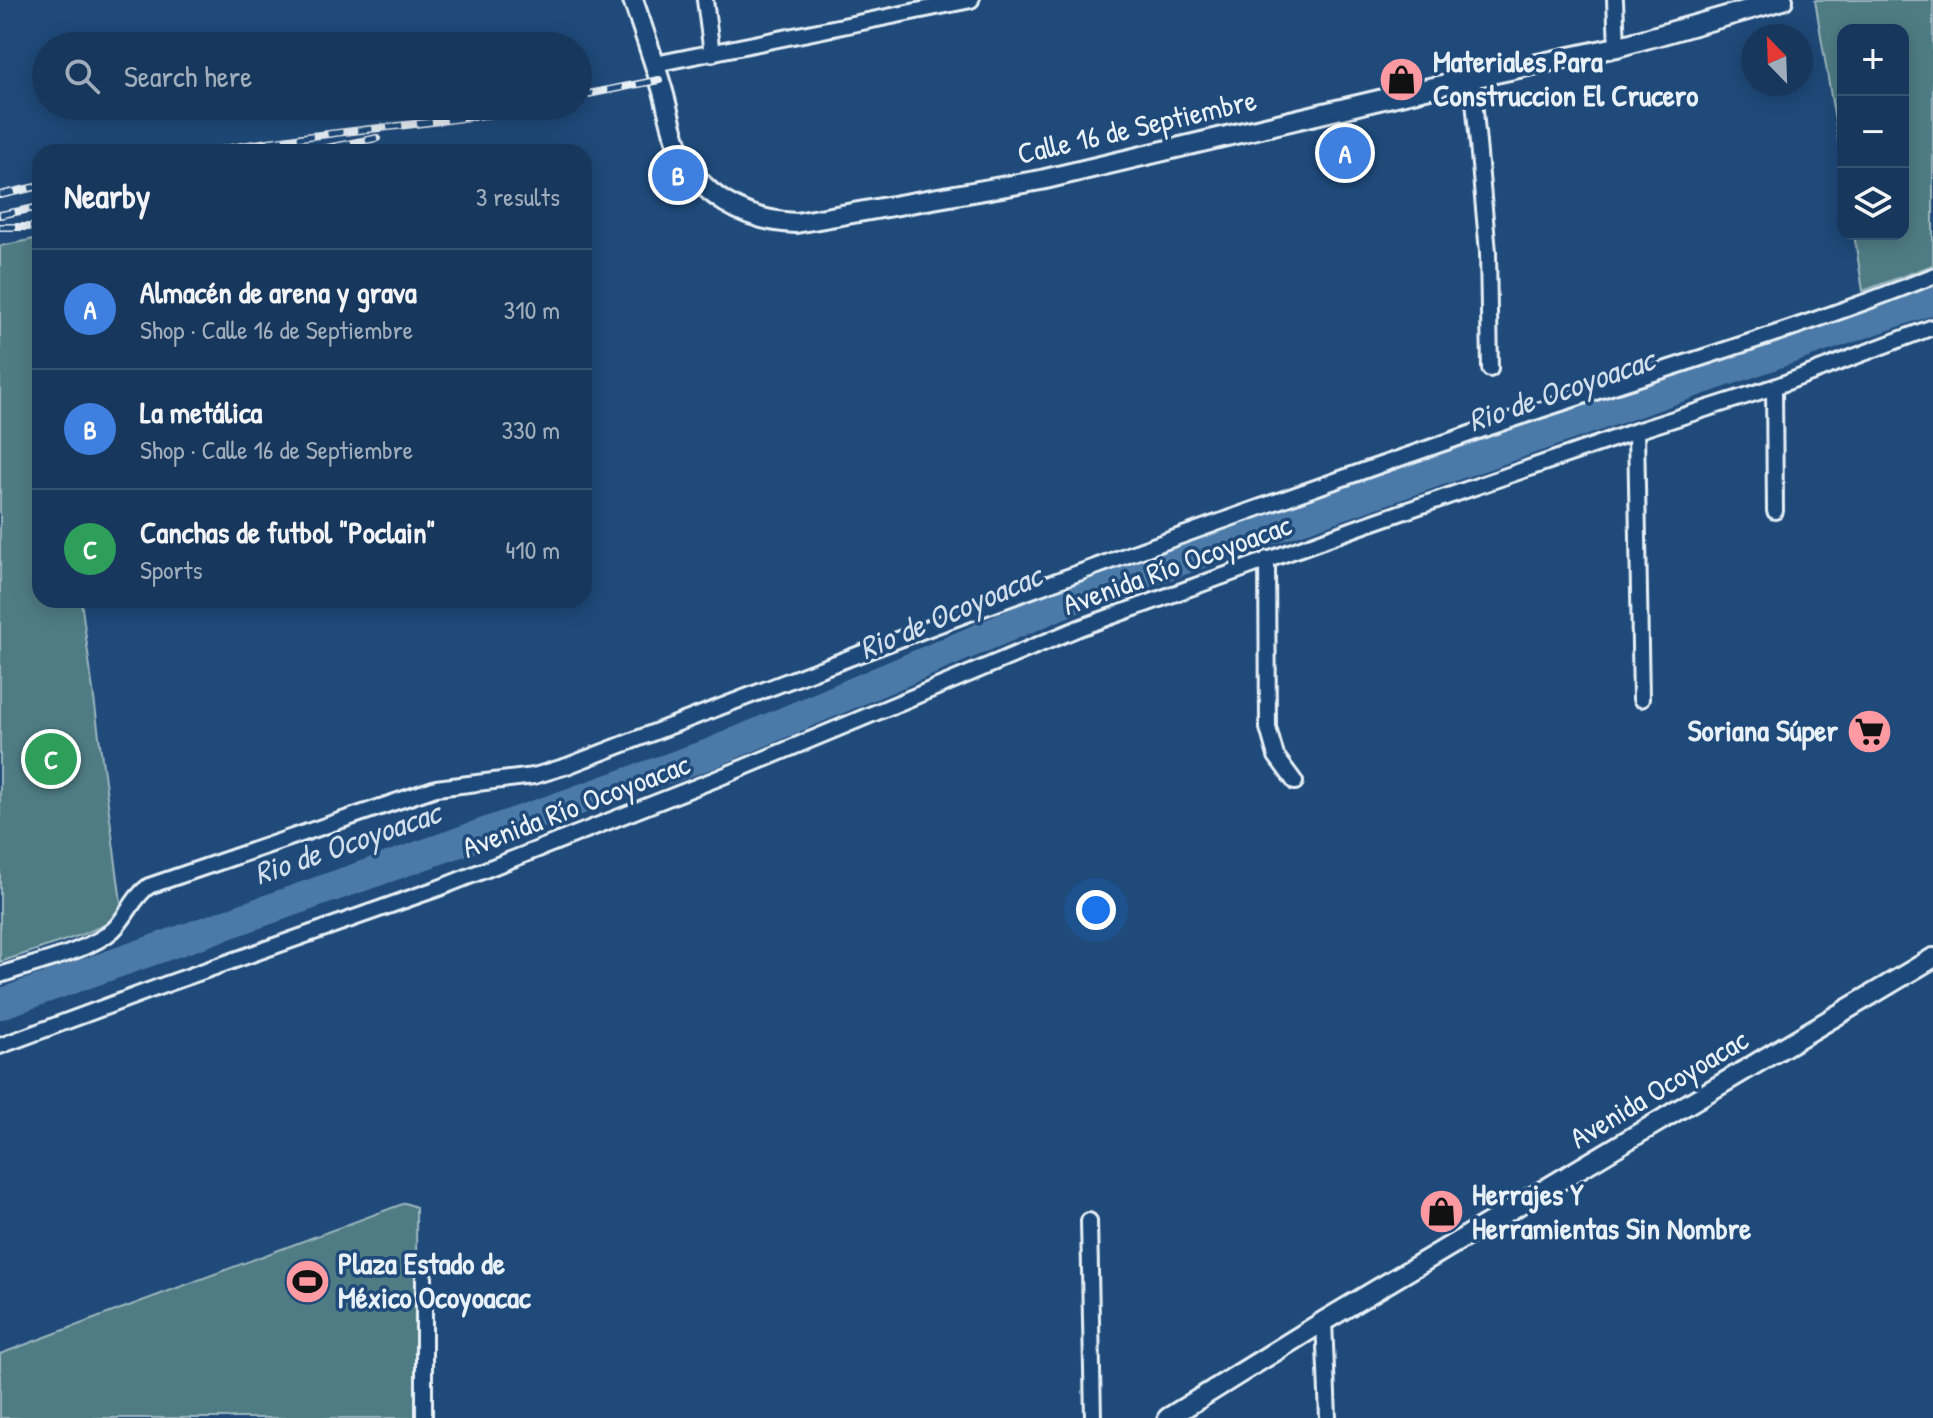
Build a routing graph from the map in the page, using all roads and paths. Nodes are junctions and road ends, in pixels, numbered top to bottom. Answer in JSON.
{"nodes":[{"id":1,"x":633,"y":0,"type":"edge"},
{"id":2,"x":705,"y":0,"type":"edge"},
{"id":3,"x":971,"y":0,"type":"edge"},
{"id":4,"x":1615,"y":0,"type":"edge"},
{"id":5,"x":1783,"y":0,"type":"edge"},
{"id":6,"x":1617,"y":47,"type":"junction"},
{"id":7,"x":712,"y":54,"type":"junction"},
{"id":8,"x":655,"y":64,"type":"junction"},
{"id":9,"x":1472,"y":78,"type":"junction"},
{"id":10,"x":1933,"y":276,"type":"edge"},
{"id":11,"x":1933,"y":327,"type":"edge"},
{"id":12,"x":1490,"y":369,"type":"dead end"},
{"id":13,"x":1774,"y":387,"type":"junction"},
{"id":14,"x":1636,"y":431,"type":"junction"},
{"id":15,"x":1775,"y":511,"type":"dead end"},
{"id":16,"x":1267,"y":559,"type":"junction"},
{"id":17,"x":1641,"y":699,"type":"dead end"},
{"id":18,"x":1295,"y":782,"type":"dead end"},
{"id":19,"x":1933,"y":958,"type":"edge"},
{"id":20,"x":0,"y":975,"type":"edge"},
{"id":21,"x":0,"y":1046,"type":"edge"},
{"id":22,"x":1089,"y":1221,"type":"dead end"},
{"id":23,"x":424,"y":1277,"type":"dead end"},
{"id":24,"x":1324,"y":1321,"type":"junction"},
{"id":25,"x":424,"y":1418,"type":"edge"},
{"id":26,"x":1093,"y":1418,"type":"edge"},
{"id":27,"x":1168,"y":1418,"type":"edge"},
{"id":28,"x":1328,"y":1418,"type":"edge"}],
"edges":[{"from":1,"to":8,"type":"main road","name":"Calle 16 de Septiembre"},
{"from":2,"to":7,"type":"street"},
{"from":3,"to":7,"type":"street"},
{"from":4,"to":6,"type":"street"},
{"from":5,"to":6,"type":"main road","name":"Calle 16 de Septiembre"},
{"from":6,"to":9,"type":"main road","name":"Calle 16 de Septiembre"},
{"from":7,"to":8,"type":"street"},
{"from":8,"to":9,"type":"main road","name":"Calle 16 de Septiembre"},
{"from":9,"to":12,"type":"street"},
{"from":10,"to":20,"type":"street"},
{"from":11,"to":13,"type":"street","name":"Avenida Río Ocoyoacac"},
{"from":13,"to":14,"type":"street","name":"Avenida Río Ocoyoacac"},
{"from":13,"to":15,"type":"street"},
{"from":14,"to":16,"type":"street","name":"Avenida Río Ocoyoacac"},
{"from":14,"to":17,"type":"street"},
{"from":16,"to":18,"type":"street"},
{"from":16,"to":21,"type":"street","name":"Avenida Río Ocoyoacac"},
{"from":19,"to":24,"type":"main road","name":"Avenida Ocoyoacac"},
{"from":22,"to":26,"type":"street"},
{"from":23,"to":25,"type":"street"},
{"from":24,"to":27,"type":"main road","name":"Avenida Ocoyoacac"},
{"from":24,"to":28,"type":"street"}]}
